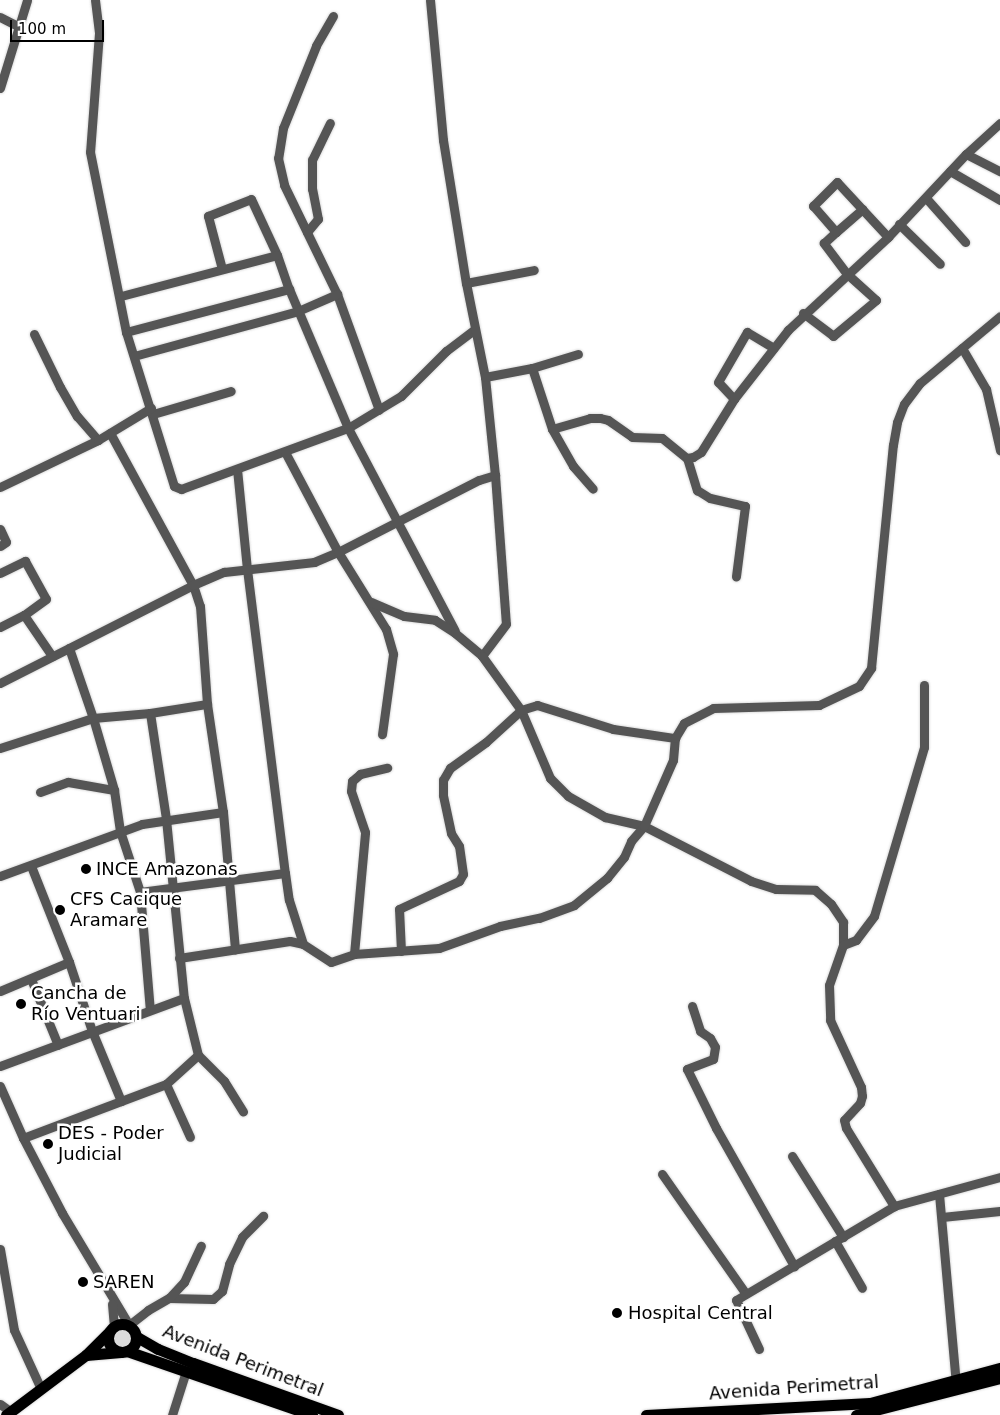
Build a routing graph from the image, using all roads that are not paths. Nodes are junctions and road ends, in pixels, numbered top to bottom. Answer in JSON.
{"nodes":[{"id":1,"x":26,"y":0,"type":"edge"},
{"id":2,"x":95,"y":0,"type":"edge"},
{"id":3,"x":430,"y":0,"type":"edge"},
{"id":4,"x":332,"y":16,"type":"dead end"},
{"id":5,"x":0,"y":17,"type":"edge"},
{"id":6,"x":20,"y":27,"type":"junction"},
{"id":7,"x":0,"y":88,"type":"edge"},
{"id":8,"x":1000,"y":122,"type":"edge"},
{"id":9,"x":330,"y":123,"type":"dead end"},
{"id":10,"x":966,"y":154,"type":"junction"},
{"id":11,"x":950,"y":171,"type":"junction"},
{"id":12,"x":1000,"y":171,"type":"edge"},
{"id":13,"x":926,"y":198,"type":"junction"},
{"id":14,"x":1000,"y":200,"type":"edge"},
{"id":15,"x":862,"y":209,"type":"junction"},
{"id":16,"x":899,"y":224,"type":"junction"},
{"id":17,"x":307,"y":232,"type":"junction"},
{"id":18,"x":836,"y":232,"type":"junction"},
{"id":19,"x":888,"y":237,"type":"junction"},
{"id":20,"x":965,"y":242,"type":"dead end"},
{"id":21,"x":278,"y":255,"type":"junction"},
{"id":22,"x":940,"y":264,"type":"dead end"},
{"id":23,"x":222,"y":269,"type":"junction"},
{"id":24,"x":534,"y":270,"type":"dead end"},
{"id":25,"x":846,"y":274,"type":"junction"},
{"id":26,"x":466,"y":283,"type":"junction"},
{"id":27,"x":288,"y":289,"type":"junction"},
{"id":28,"x":337,"y":294,"type":"junction"},
{"id":29,"x":121,"y":296,"type":"junction"},
{"id":30,"x":298,"y":311,"type":"junction"},
{"id":31,"x":803,"y":313,"type":"junction"},
{"id":32,"x":1000,"y":316,"type":"edge"},
{"id":33,"x":474,"y":330,"type":"junction"},
{"id":34,"x":126,"y":332,"type":"junction"},
{"id":35,"x":34,"y":334,"type":"dead end"},
{"id":36,"x":774,"y":348,"type":"junction"},
{"id":37,"x":962,"y":348,"type":"junction"},
{"id":38,"x":578,"y":354,"type":"dead end"},
{"id":39,"x":134,"y":356,"type":"junction"},
{"id":40,"x":532,"y":368,"type":"junction"},
{"id":41,"x":485,"y":377,"type":"junction"},
{"id":42,"x":231,"y":391,"type":"dead end"},
{"id":43,"x":734,"y":398,"type":"junction"},
{"id":44,"x":379,"y":410,"type":"junction"},
{"id":45,"x":152,"y":411,"type":"junction"},
{"id":46,"x":348,"y":428,"type":"junction"},
{"id":47,"x":552,"y":430,"type":"junction"},
{"id":48,"x":110,"y":433,"type":"junction"},
{"id":49,"x":98,"y":440,"type":"junction"},
{"id":50,"x":1000,"y":450,"type":"edge"},
{"id":51,"x":285,"y":452,"type":"junction"},
{"id":52,"x":687,"y":458,"type":"junction"},
{"id":53,"x":237,"y":469,"type":"junction"},
{"id":54,"x":495,"y":475,"type":"junction"},
{"id":55,"x":0,"y":487,"type":"edge"},
{"id":56,"x":593,"y":489,"type":"dead end"},
{"id":57,"x":396,"y":522,"type":"junction"},
{"id":58,"x":0,"y":530,"type":"edge"},
{"id":59,"x":0,"y":546,"type":"edge"},
{"id":60,"x":338,"y":552,"type":"junction"},
{"id":61,"x":246,"y":569,"type":"junction"},
{"id":62,"x":0,"y":573,"type":"edge"},
{"id":63,"x":736,"y":576,"type":"dead end"},
{"id":64,"x":193,"y":585,"type":"junction"},
{"id":65,"x":371,"y":602,"type":"junction"},
{"id":66,"x":24,"y":615,"type":"junction"},
{"id":67,"x":0,"y":627,"type":"edge"},
{"id":68,"x":455,"y":633,"type":"junction"},
{"id":69,"x":69,"y":648,"type":"junction"},
{"id":70,"x":52,"y":656,"type":"junction"},
{"id":71,"x":482,"y":656,"type":"junction"},
{"id":72,"x":0,"y":683,"type":"edge"},
{"id":73,"x":924,"y":685,"type":"dead end"},
{"id":74,"x":207,"y":704,"type":"junction"},
{"id":75,"x":521,"y":710,"type":"junction"},
{"id":76,"x":150,"y":713,"type":"junction"},
{"id":77,"x":93,"y":718,"type":"junction"},
{"id":78,"x":382,"y":734,"type":"dead end"},
{"id":79,"x":675,"y":738,"type":"junction"},
{"id":80,"x":0,"y":748,"type":"edge"},
{"id":81,"x":386,"y":768,"type":"dead end"},
{"id":82,"x":114,"y":790,"type":"junction"},
{"id":83,"x":40,"y":792,"type":"dead end"},
{"id":84,"x":223,"y":812,"type":"junction"},
{"id":85,"x":166,"y":819,"type":"junction"},
{"id":86,"x":644,"y":826,"type":"junction"},
{"id":87,"x":120,"y":831,"type":"junction"},
{"id":88,"x":31,"y":866,"type":"junction"},
{"id":89,"x":285,"y":873,"type":"junction"},
{"id":90,"x":0,"y":876,"type":"edge"},
{"id":91,"x":227,"y":881,"type":"junction"},
{"id":92,"x":175,"y":888,"type":"junction"},
{"id":93,"x":140,"y":892,"type":"junction"},
{"id":94,"x":304,"y":944,"type":"junction"},
{"id":95,"x":843,"y":945,"type":"junction"},
{"id":96,"x":235,"y":949,"type":"junction"},
{"id":97,"x":401,"y":950,"type":"junction"},
{"id":98,"x":354,"y":954,"type":"junction"},
{"id":99,"x":179,"y":958,"type":"junction"},
{"id":100,"x":69,"y":962,"type":"junction"},
{"id":101,"x":31,"y":979,"type":"junction"},
{"id":102,"x":0,"y":991,"type":"edge"},
{"id":103,"x":184,"y":998,"type":"junction"},
{"id":104,"x":692,"y":1006,"type":"dead end"},
{"id":105,"x":150,"y":1010,"type":"junction"},
{"id":106,"x":92,"y":1031,"type":"junction"},
{"id":107,"x":58,"y":1044,"type":"junction"},
{"id":108,"x":198,"y":1055,"type":"junction"},
{"id":109,"x":0,"y":1066,"type":"edge"},
{"id":110,"x":166,"y":1084,"type":"junction"},
{"id":111,"x":0,"y":1086,"type":"edge"},
{"id":112,"x":121,"y":1101,"type":"junction"},
{"id":113,"x":243,"y":1112,"type":"dead end"},
{"id":114,"x":190,"y":1137,"type":"dead end"},
{"id":115,"x":23,"y":1138,"type":"junction"},
{"id":116,"x":792,"y":1156,"type":"dead end"},
{"id":117,"x":662,"y":1174,"type":"dead end"},
{"id":118,"x":1000,"y":1177,"type":"edge"},
{"id":119,"x":939,"y":1194,"type":"junction"},
{"id":120,"x":894,"y":1206,"type":"junction"},
{"id":121,"x":1000,"y":1211,"type":"edge"},
{"id":122,"x":263,"y":1216,"type":"dead end"},
{"id":123,"x":942,"y":1217,"type":"junction"},
{"id":124,"x":839,"y":1239,"type":"junction"},
{"id":125,"x":201,"y":1246,"type":"dead end"},
{"id":126,"x":0,"y":1248,"type":"edge"},
{"id":127,"x":794,"y":1266,"type":"junction"},
{"id":128,"x":862,"y":1288,"type":"dead end"},
{"id":129,"x":746,"y":1294,"type":"junction"},
{"id":130,"x":169,"y":1298,"type":"junction"},
{"id":131,"x":111,"y":1299,"type":"junction"},
{"id":132,"x":129,"y":1325,"type":"junction"},
{"id":133,"x":112,"y":1329,"type":"junction"},
{"id":134,"x":137,"y":1337,"type":"junction"},
{"id":135,"x":759,"y":1349,"type":"dead end"},
{"id":136,"x":125,"y":1351,"type":"junction"},
{"id":137,"x":86,"y":1355,"type":"junction"},
{"id":138,"x":1000,"y":1368,"type":"edge"},
{"id":139,"x":186,"y":1371,"type":"junction"},
{"id":140,"x":1000,"y":1378,"type":"edge"},
{"id":141,"x":956,"y":1384,"type":"junction"},
{"id":142,"x":41,"y":1389,"type":"junction"},
{"id":143,"x":0,"y":1404,"type":"edge"},
{"id":144,"x":766,"y":1412,"type":"edge"},
{"id":145,"x":9,"y":1413,"type":"edge"},
{"id":146,"x":172,"y":1415,"type":"edge"},
{"id":147,"x":312,"y":1415,"type":"edge"},
{"id":148,"x":338,"y":1415,"type":"edge"},
{"id":149,"x":646,"y":1415,"type":"edge"},
{"id":150,"x":856,"y":1415,"type":"edge"}],
"edges":[{"from":1,"to":6,"type":"street"},
{"from":2,"to":29,"type":"street"},
{"from":3,"to":26,"type":"street"},
{"from":4,"to":17,"type":"street"},
{"from":5,"to":6,"type":"street"},
{"from":6,"to":7,"type":"street"},
{"from":8,"to":10,"type":"street"},
{"from":9,"to":17,"type":"street"},
{"from":10,"to":11,"type":"street"},
{"from":10,"to":12,"type":"street"},
{"from":11,"to":13,"type":"street"},
{"from":11,"to":14,"type":"street"},
{"from":13,"to":16,"type":"street"},
{"from":13,"to":20,"type":"street"},
{"from":15,"to":18,"type":"street"},
{"from":15,"to":18,"type":"street"},
{"from":15,"to":19,"type":"street"},
{"from":16,"to":19,"type":"street"},
{"from":16,"to":22,"type":"street"},
{"from":17,"to":28,"type":"street"},
{"from":18,"to":25,"type":"street"},
{"from":19,"to":25,"type":"street"},
{"from":21,"to":23,"type":"street"},
{"from":21,"to":23,"type":"street"},
{"from":21,"to":27,"type":"street"},
{"from":23,"to":29,"type":"street"},
{"from":24,"to":26,"type":"street"},
{"from":25,"to":31,"type":"street"},
{"from":25,"to":31,"type":"street"},
{"from":26,"to":33,"type":"street"},
{"from":27,"to":30,"type":"street"},
{"from":27,"to":34,"type":"street"},
{"from":28,"to":30,"type":"street"},
{"from":28,"to":44,"type":"street"},
{"from":29,"to":34,"type":"street"},
{"from":30,"to":39,"type":"street"},
{"from":30,"to":46,"type":"street"},
{"from":31,"to":36,"type":"street"},
{"from":32,"to":37,"type":"street"},
{"from":33,"to":41,"type":"street"},
{"from":33,"to":44,"type":"street"},
{"from":34,"to":39,"type":"street"},
{"from":35,"to":49,"type":"street"},
{"from":36,"to":43,"type":"street"},
{"from":36,"to":43,"type":"street"},
{"from":37,"to":50,"type":"street"},
{"from":37,"to":79,"type":"street"},
{"from":38,"to":40,"type":"street"},
{"from":39,"to":45,"type":"street"},
{"from":40,"to":41,"type":"street"},
{"from":40,"to":47,"type":"street"},
{"from":41,"to":54,"type":"street"},
{"from":42,"to":45,"type":"street"},
{"from":43,"to":52,"type":"street"},
{"from":44,"to":46,"type":"street"},
{"from":45,"to":48,"type":"street"},
{"from":45,"to":53,"type":"street"},
{"from":46,"to":51,"type":"street"},
{"from":46,"to":57,"type":"street"},
{"from":47,"to":52,"type":"street"},
{"from":47,"to":56,"type":"street"},
{"from":48,"to":49,"type":"street"},
{"from":48,"to":64,"type":"street"},
{"from":49,"to":55,"type":"street"},
{"from":51,"to":53,"type":"street"},
{"from":51,"to":60,"type":"street"},
{"from":52,"to":63,"type":"street"},
{"from":53,"to":61,"type":"street"},
{"from":54,"to":57,"type":"street"},
{"from":54,"to":71,"type":"street"},
{"from":57,"to":60,"type":"street"},
{"from":57,"to":68,"type":"street"},
{"from":58,"to":59,"type":"street"},
{"from":60,"to":61,"type":"street"},
{"from":60,"to":65,"type":"street"},
{"from":61,"to":64,"type":"street"},
{"from":61,"to":89,"type":"street"},
{"from":62,"to":66,"type":"street"},
{"from":64,"to":69,"type":"street"},
{"from":64,"to":74,"type":"street"},
{"from":65,"to":68,"type":"street"},
{"from":65,"to":78,"type":"street"},
{"from":66,"to":67,"type":"street"},
{"from":66,"to":70,"type":"street"},
{"from":68,"to":71,"type":"street"},
{"from":69,"to":70,"type":"street"},
{"from":69,"to":77,"type":"street"},
{"from":70,"to":72,"type":"street"},
{"from":71,"to":75,"type":"street"},
{"from":73,"to":95,"type":"street"},
{"from":74,"to":76,"type":"street"},
{"from":74,"to":84,"type":"street"},
{"from":75,"to":79,"type":"street"},
{"from":75,"to":86,"type":"street"},
{"from":75,"to":97,"type":"street"},
{"from":76,"to":77,"type":"street"},
{"from":76,"to":85,"type":"street"},
{"from":77,"to":80,"type":"street"},
{"from":77,"to":82,"type":"street"},
{"from":79,"to":86,"type":"street"},
{"from":81,"to":98,"type":"street"},
{"from":82,"to":83,"type":"street"},
{"from":82,"to":87,"type":"street"},
{"from":84,"to":85,"type":"street"},
{"from":84,"to":91,"type":"street"},
{"from":85,"to":87,"type":"street"},
{"from":85,"to":92,"type":"street"},
{"from":86,"to":95,"type":"street"},
{"from":86,"to":97,"type":"street"},
{"from":87,"to":88,"type":"street"},
{"from":87,"to":93,"type":"street"},
{"from":88,"to":90,"type":"street"},
{"from":88,"to":100,"type":"street"},
{"from":89,"to":91,"type":"street"},
{"from":89,"to":94,"type":"street"},
{"from":91,"to":92,"type":"street"},
{"from":91,"to":96,"type":"street"},
{"from":92,"to":93,"type":"street"},
{"from":92,"to":99,"type":"street"},
{"from":93,"to":105,"type":"street"},
{"from":94,"to":96,"type":"street"},
{"from":94,"to":98,"type":"street"},
{"from":95,"to":120,"type":"street"},
{"from":96,"to":99,"type":"street"},
{"from":97,"to":98,"type":"street"},
{"from":99,"to":103,"type":"street"},
{"from":100,"to":101,"type":"street"},
{"from":100,"to":106,"type":"street"},
{"from":101,"to":102,"type":"street"},
{"from":101,"to":107,"type":"street"},
{"from":103,"to":105,"type":"street"},
{"from":103,"to":108,"type":"street"},
{"from":104,"to":127,"type":"street"},
{"from":105,"to":106,"type":"street"},
{"from":106,"to":107,"type":"street"},
{"from":106,"to":112,"type":"street"},
{"from":107,"to":109,"type":"street"},
{"from":108,"to":110,"type":"street"},
{"from":108,"to":113,"type":"street"},
{"from":110,"to":112,"type":"street"},
{"from":110,"to":114,"type":"street"},
{"from":111,"to":115,"type":"street"},
{"from":112,"to":115,"type":"street"},
{"from":115,"to":131,"type":"street"},
{"from":116,"to":124,"type":"street"},
{"from":117,"to":129,"type":"street"},
{"from":118,"to":119,"type":"street"},
{"from":119,"to":120,"type":"street"},
{"from":119,"to":123,"type":"street"},
{"from":120,"to":124,"type":"street"},
{"from":121,"to":123,"type":"street"},
{"from":122,"to":130,"type":"street"},
{"from":123,"to":141,"type":"street"},
{"from":124,"to":127,"type":"street"},
{"from":124,"to":128,"type":"street"},
{"from":125,"to":130,"type":"street"},
{"from":126,"to":142,"type":"street"},
{"from":127,"to":129,"type":"street"},
{"from":129,"to":135,"type":"street"},
{"from":130,"to":132,"type":"street"},
{"from":131,"to":132,"type":"street"},
{"from":131,"to":133,"type":"street"},
{"from":132,"to":133,"type":"main road"},
{"from":132,"to":134,"type":"main road"},
{"from":133,"to":136,"type":"main road"},
{"from":133,"to":137,"type":"main road"},
{"from":134,"to":136,"type":"main road"},
{"from":134,"to":148,"type":"main road","name":"Avenida Perimetral"},
{"from":136,"to":137,"type":"main road"},
{"from":136,"to":139,"type":"main road","name":"Avenida Perimetral"},
{"from":137,"to":142,"type":"main road"},
{"from":138,"to":141,"type":"main road","name":"Avenida Perimetral"},
{"from":139,"to":146,"type":"street"},
{"from":139,"to":147,"type":"main road","name":"Avenida Perimetral"},
{"from":140,"to":141,"type":"main road","name":"Avenida Perimetral"},
{"from":141,"to":144,"type":"main road","name":"Avenida Perimetral"},
{"from":141,"to":150,"type":"main road","name":"Avenida Perimetral"},
{"from":142,"to":145,"type":"main road"},
{"from":143,"to":145,"type":"street"},
{"from":144,"to":149,"type":"main road","name":"Avenida Perimetral"}]}
